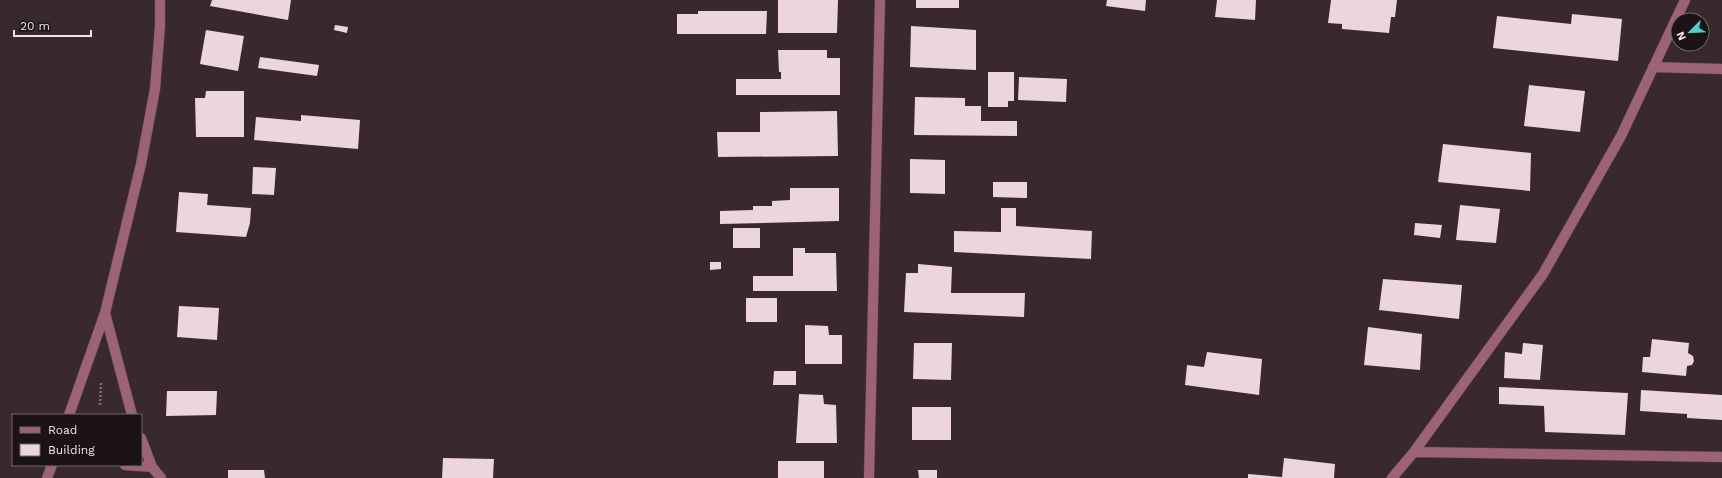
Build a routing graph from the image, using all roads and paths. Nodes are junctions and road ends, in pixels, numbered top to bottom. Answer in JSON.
{"nodes":[{"id":1,"x":160,"y":0,"type":"edge"},
{"id":2,"x":880,"y":0,"type":"edge"},
{"id":3,"x":1685,"y":0,"type":"edge"},
{"id":4,"x":1653,"y":67,"type":"junction"},
{"id":5,"x":1722,"y":69,"type":"edge"},
{"id":6,"x":105,"y":313,"type":"junction"},
{"id":7,"x":69,"y":414,"type":"edge"},
{"id":8,"x":132,"y":414,"type":"edge"},
{"id":9,"x":142,"y":441,"type":"edge"},
{"id":10,"x":1414,"y":452,"type":"junction"},
{"id":11,"x":1722,"y":457,"type":"edge"},
{"id":12,"x":52,"y":466,"type":"edge"},
{"id":13,"x":138,"y":466,"type":"edge"},
{"id":14,"x":152,"y":467,"type":"junction"},
{"id":15,"x":46,"y":478,"type":"edge"},
{"id":16,"x":160,"y":478,"type":"edge"},
{"id":17,"x":869,"y":478,"type":"edge"},
{"id":18,"x":1392,"y":478,"type":"edge"}],
"edges":[{"from":1,"to":6,"type":"street"},
{"from":2,"to":17,"type":"street"},
{"from":3,"to":4,"type":"street"},
{"from":4,"to":5,"type":"street"},
{"from":4,"to":10,"type":"street"},
{"from":6,"to":7,"type":"street"},
{"from":6,"to":8,"type":"street"},
{"from":9,"to":14,"type":"street"},
{"from":10,"to":11,"type":"street"},
{"from":10,"to":18,"type":"street"},
{"from":12,"to":15,"type":"street"},
{"from":13,"to":14,"type":"street"},
{"from":14,"to":16,"type":"street"}]}
